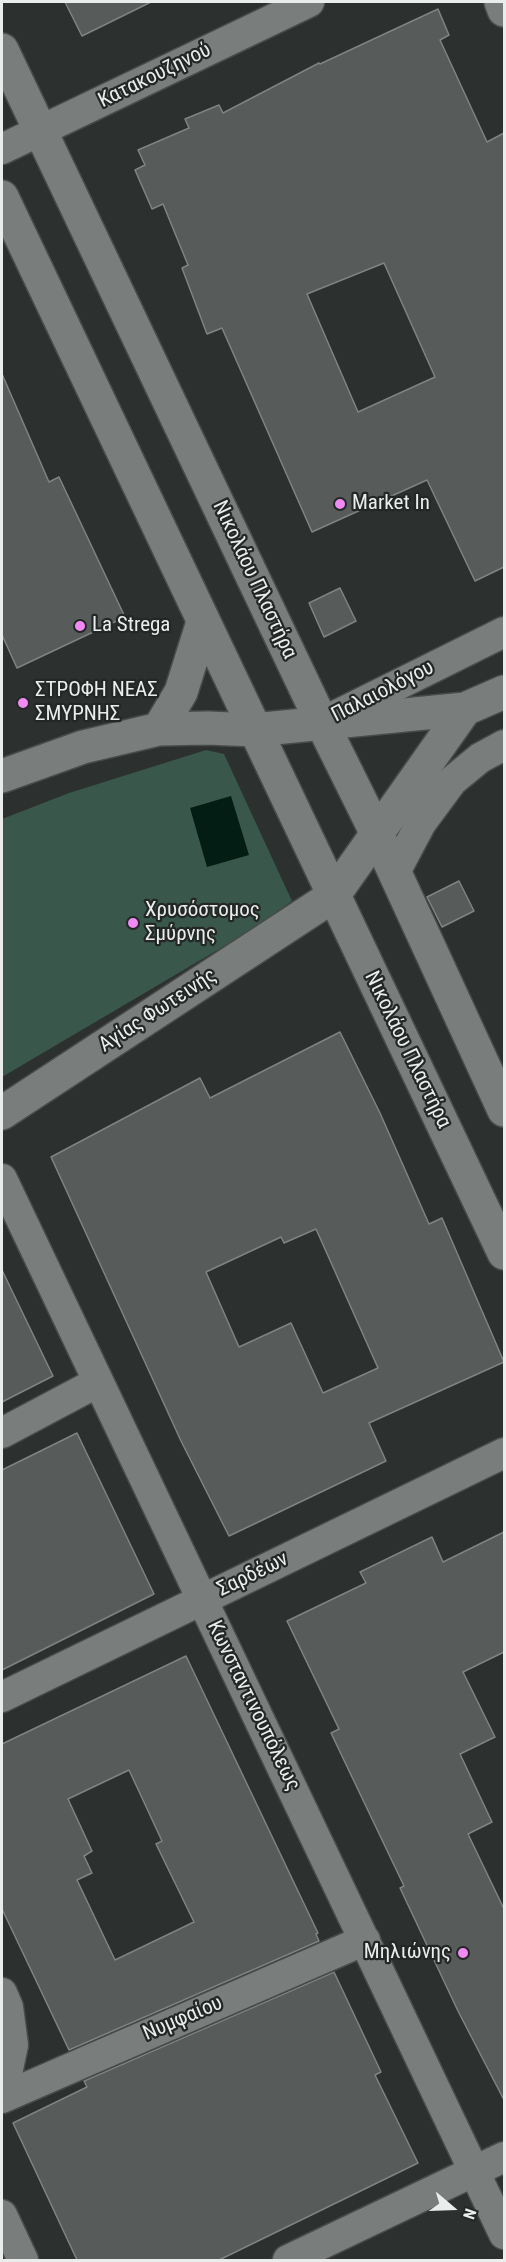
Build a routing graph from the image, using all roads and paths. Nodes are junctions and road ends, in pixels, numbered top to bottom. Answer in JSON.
{"nodes":[{"id":1,"x":309,"y":2,"type":"edge"},
{"id":2,"x":501,"y":2,"type":"edge"},
{"id":3,"x":504,"y":10,"type":"edge"},
{"id":4,"x":2,"y":50,"type":"edge"},
{"id":5,"x":40,"y":131,"type":"junction"},
{"id":6,"x":2,"y":149,"type":"edge"},
{"id":7,"x":2,"y":197,"type":"edge"},
{"id":8,"x":203,"y":622,"type":"junction"},
{"id":9,"x":504,"y":632,"type":"edge"},
{"id":10,"x":504,"y":692,"type":"edge"},
{"id":11,"x":465,"y":709,"type":"junction"},
{"id":12,"x":322,"y":723,"type":"junction"},
{"id":13,"x":159,"y":729,"type":"junction"},
{"id":14,"x":254,"y":730,"type":"junction"},
{"id":15,"x":504,"y":745,"type":"edge"},
{"id":16,"x":2,"y":776,"type":"edge"},
{"id":17,"x":377,"y":834,"type":"junction"},
{"id":18,"x":394,"y":874,"type":"junction"},
{"id":19,"x":333,"y":896,"type":"junction"},
{"id":20,"x":504,"y":1110,"type":"edge"},
{"id":21,"x":2,"y":1113,"type":"edge"},
{"id":22,"x":2,"y":1179,"type":"edge"},
{"id":23,"x":504,"y":1253,"type":"edge"},
{"id":24,"x":98,"y":1382,"type":"junction"},
{"id":25,"x":2,"y":1433,"type":"edge"},
{"id":26,"x":504,"y":1453,"type":"edge"},
{"id":27,"x":202,"y":1599,"type":"junction"},
{"id":28,"x":2,"y":1697,"type":"edge"},
{"id":29,"x":364,"y":1940,"type":"junction"},
{"id":30,"x":2,"y":1993,"type":"edge"},
{"id":31,"x":2,"y":2098,"type":"edge"},
{"id":32,"x":504,"y":2157,"type":"edge"},
{"id":33,"x":475,"y":2172,"type":"junction"},
{"id":34,"x":2,"y":2215,"type":"edge"},
{"id":35,"x":504,"y":2234,"type":"edge"},
{"id":36,"x":23,"y":2260,"type":"edge"},
{"id":37,"x":288,"y":2260,"type":"edge"}],
"edges":[{"from":1,"to":5,"type":"street","name":"Κατακουζηνού"},
{"from":2,"to":3,"type":"street"},
{"from":4,"to":5,"type":"street","name":"Νικολάου Πλαστήρα"},
{"from":5,"to":6,"type":"street","name":"Κατακουζηνού"},
{"from":5,"to":12,"type":"street","name":"Νικολάου Πλαστήρα"},
{"from":7,"to":8,"type":"street","name":"Νικολάου Πλαστήρα"},
{"from":8,"to":13,"type":"street"},
{"from":8,"to":14,"type":"street","name":"Νικολάου Πλαστήρα"},
{"from":9,"to":12,"type":"street","name":"Παλαιολόγου"},
{"from":10,"to":11,"type":"street"},
{"from":11,"to":12,"type":"street"},
{"from":11,"to":17,"type":"street","name":"Αγίας Φωτεινής"},
{"from":12,"to":14,"type":"street","name":"Παλαιολόγου"},
{"from":12,"to":17,"type":"street","name":"Νικολάου Πλαστήρα"},
{"from":13,"to":14,"type":"street","name":"Παλαιολόγου"},
{"from":13,"to":16,"type":"street","name":"Παλαιολόγου"},
{"from":14,"to":19,"type":"street","name":"Νικολάου Πλαστήρα"},
{"from":15,"to":18,"type":"street"},
{"from":17,"to":18,"type":"street","name":"Νικολάου Πλαστήρα"},
{"from":17,"to":19,"type":"street","name":"Αγίας Φωτεινής"},
{"from":18,"to":20,"type":"street","name":"Νικολάου Πλαστήρα"},
{"from":19,"to":21,"type":"street","name":"Αγίας Φωτεινής"},
{"from":19,"to":23,"type":"street","name":"Νικολάου Πλαστήρα"},
{"from":22,"to":24,"type":"street","name":"Κωνσταντινουπόλεως"},
{"from":24,"to":25,"type":"street"},
{"from":24,"to":27,"type":"street","name":"Κωνσταντινουπόλεως"},
{"from":26,"to":27,"type":"street","name":"Σαρδέων"},
{"from":27,"to":28,"type":"street","name":"Σαρδέων"},
{"from":27,"to":29,"type":"street","name":"Κωνσταντινουπόλεως"},
{"from":29,"to":31,"type":"street","name":"Νυμφαίου"},
{"from":29,"to":33,"type":"street","name":"Κωνσταντινουπόλεως"},
{"from":30,"to":31,"type":"street"},
{"from":32,"to":33,"type":"street"},
{"from":33,"to":35,"type":"street","name":"Κωνσταντινουπόλεως"},
{"from":33,"to":37,"type":"street"},
{"from":34,"to":36,"type":"street"}]}
